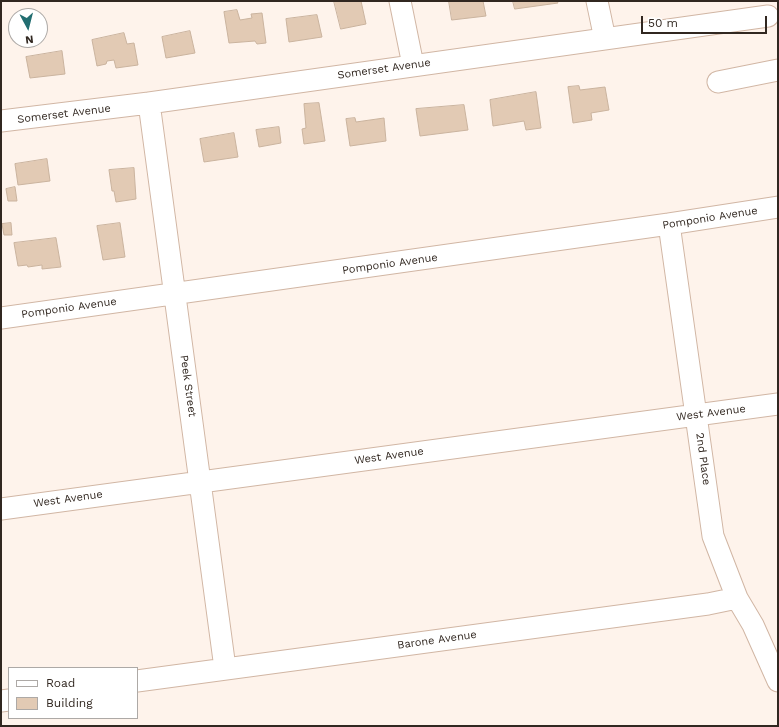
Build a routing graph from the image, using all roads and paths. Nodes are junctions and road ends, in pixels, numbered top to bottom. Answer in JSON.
{"nodes":[{"id":1,"x":400,"y":1,"type":"edge"},
{"id":2,"x":597,"y":1,"type":"edge"},
{"id":3,"x":768,"y":16,"type":"dead end"},
{"id":4,"x":605,"y":39,"type":"junction"},
{"id":5,"x":413,"y":65,"type":"junction"},
{"id":6,"x":778,"y":70,"type":"edge"},
{"id":7,"x":718,"y":82,"type":"dead end"},
{"id":8,"x":149,"y":103,"type":"junction"},
{"id":9,"x":1,"y":121,"type":"edge"},
{"id":10,"x":778,"y":207,"type":"edge"},
{"id":11,"x":670,"y":224,"type":"junction"},
{"id":12,"x":175,"y":294,"type":"junction"},
{"id":13,"x":1,"y":318,"type":"edge"},
{"id":14,"x":778,"y":404,"type":"edge"},
{"id":15,"x":697,"y":414,"type":"junction"},
{"id":16,"x":200,"y":481,"type":"junction"},
{"id":17,"x":1,"y":509,"type":"edge"},
{"id":18,"x":737,"y":598,"type":"junction"},
{"id":19,"x":225,"y":668,"type":"junction"},
{"id":20,"x":138,"y":681,"type":"edge"},
{"id":21,"x":778,"y":681,"type":"edge"}],
"edges":[{"from":1,"to":5,"type":"street"},
{"from":2,"to":4,"type":"street"},
{"from":3,"to":4,"type":"street","name":"Somerset Avenue"},
{"from":4,"to":5,"type":"street","name":"Somerset Avenue"},
{"from":5,"to":8,"type":"street","name":"Somerset Avenue"},
{"from":6,"to":7,"type":"street"},
{"from":8,"to":9,"type":"street","name":"Somerset Avenue"},
{"from":8,"to":12,"type":"street","name":"Peek Street"},
{"from":10,"to":11,"type":"street","name":"Pomponio Avenue"},
{"from":11,"to":12,"type":"street","name":"Pomponio Avenue"},
{"from":11,"to":15,"type":"street","name":"2nd Place"},
{"from":12,"to":13,"type":"street","name":"Pomponio Avenue"},
{"from":12,"to":16,"type":"street","name":"Peek Street"},
{"from":14,"to":15,"type":"street","name":"West Avenue"},
{"from":15,"to":16,"type":"street","name":"West Avenue"},
{"from":15,"to":18,"type":"street","name":"2nd Place"},
{"from":16,"to":17,"type":"street","name":"West Avenue"},
{"from":16,"to":19,"type":"street","name":"Peek Street"},
{"from":18,"to":19,"type":"street","name":"Barone Avenue"},
{"from":18,"to":21,"type":"street","name":"2nd Place"},
{"from":19,"to":20,"type":"street","name":"Barone Avenue"}]}
